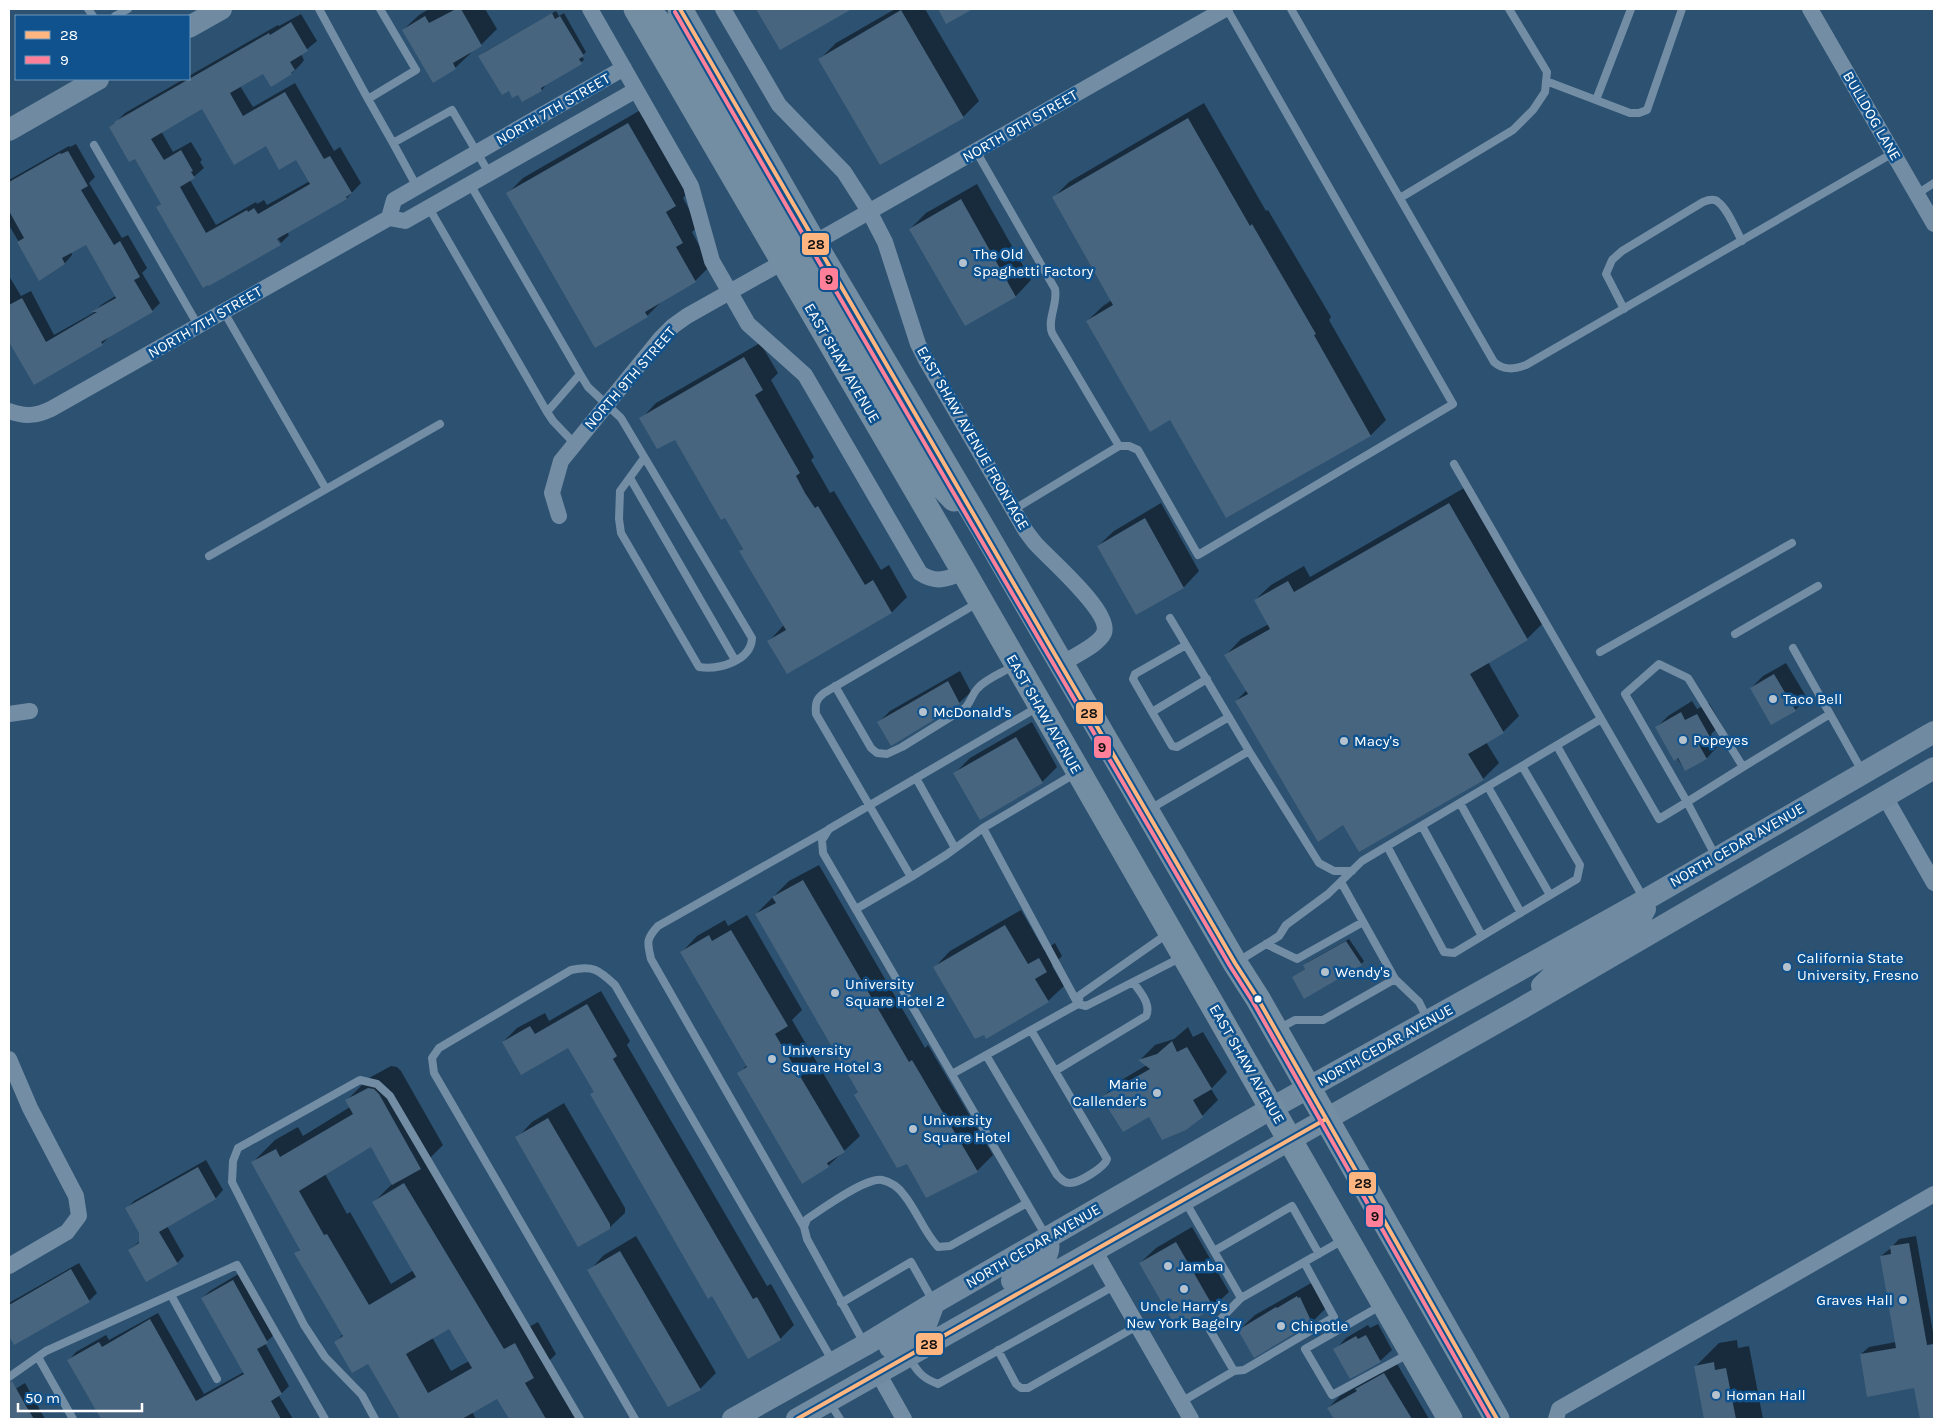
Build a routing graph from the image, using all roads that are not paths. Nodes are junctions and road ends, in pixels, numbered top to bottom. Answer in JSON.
{"nodes":[{"id":1,"x":221,"y":9,"type":"edge"},
{"id":2,"x":319,"y":9,"type":"edge"},
{"id":3,"x":380,"y":9,"type":"edge"},
{"id":4,"x":590,"y":9,"type":"edge"},
{"id":5,"x":636,"y":9,"type":"edge"},
{"id":6,"x":646,"y":9,"type":"edge"},
{"id":7,"x":680,"y":9,"type":"edge"},
{"id":8,"x":723,"y":9,"type":"edge"},
{"id":9,"x":1226,"y":9,"type":"edge"},
{"id":10,"x":1291,"y":9,"type":"edge"},
{"id":11,"x":1509,"y":9,"type":"edge"},
{"id":12,"x":1631,"y":9,"type":"edge"},
{"id":13,"x":1682,"y":9,"type":"edge"},
{"id":14,"x":1810,"y":9,"type":"edge"},
{"id":15,"x":1207,"y":13,"type":"edge"},
{"id":16,"x":190,"y":26,"type":"edge"},
{"id":17,"x":624,"y":68,"type":"junction"},
{"id":18,"x":96,"y":80,"type":"edge"},
{"id":19,"x":1546,"y":81,"type":"junction"},
{"id":20,"x":636,"y":90,"type":"junction"},
{"id":21,"x":368,"y":99,"type":"junction"},
{"id":22,"x":1596,"y":100,"type":"junction"},
{"id":23,"x":9,"y":130,"type":"edge"},
{"id":24,"x":393,"y":143,"type":"junction"},
{"id":25,"x":94,"y":145,"type":"dead end"},
{"id":26,"x":976,"y":151,"type":"junction"},
{"id":27,"x":477,"y":153,"type":"junction"},
{"id":28,"x":1893,"y":153,"type":"junction"},
{"id":29,"x":489,"y":173,"type":"junction"},
{"id":30,"x":1934,"y":183,"type":"edge"},
{"id":31,"x":470,"y":184,"type":"junction"},
{"id":32,"x":417,"y":187,"type":"junction"},
{"id":33,"x":1917,"y":194,"type":"junction"},
{"id":34,"x":1400,"y":198,"type":"junction"},
{"id":35,"x":429,"y":208,"type":"junction"},
{"id":36,"x":869,"y":211,"type":"junction"},
{"id":37,"x":389,"y":218,"type":"junction"},
{"id":38,"x":1934,"y":224,"type":"edge"},
{"id":39,"x":1742,"y":241,"type":"junction"},
{"id":40,"x":814,"y":243,"type":"junction"},
{"id":41,"x":783,"y":262,"type":"junction"},
{"id":42,"x":730,"y":292,"type":"junction"},
{"id":43,"x":1624,"y":309,"type":"junction"},
{"id":44,"x":224,"y":312,"type":"junction"},
{"id":45,"x":199,"y":327,"type":"junction"},
{"id":46,"x":580,"y":374,"type":"junction"},
{"id":47,"x":607,"y":403,"type":"junction"},
{"id":48,"x":546,"y":412,"type":"junction"},
{"id":49,"x":13,"y":413,"type":"edge"},
{"id":50,"x":440,"y":424,"type":"dead end"},
{"id":51,"x":574,"y":443,"type":"junction"},
{"id":52,"x":1119,"y":446,"type":"junction"},
{"id":53,"x":644,"y":458,"type":"junction"},
{"id":54,"x":1454,"y":464,"type":"dead end"},
{"id":55,"x":630,"y":478,"type":"junction"},
{"id":56,"x":326,"y":489,"type":"junction"},
{"id":57,"x":1013,"y":510,"type":"junction"},
{"id":58,"x":559,"y":516,"type":"dead end"},
{"id":59,"x":982,"y":527,"type":"junction"},
{"id":60,"x":1792,"y":543,"type":"dead end"},
{"id":61,"x":209,"y":556,"type":"dead end"},
{"id":62,"x":964,"y":572,"type":"junction"},
{"id":63,"x":1818,"y":586,"type":"dead end"},
{"id":64,"x":981,"y":601,"type":"junction"},
{"id":65,"x":1170,"y":618,"type":"dead end"},
{"id":66,"x":1734,"y":634,"type":"dead end"},
{"id":67,"x":1186,"y":645,"type":"junction"},
{"id":68,"x":1793,"y":648,"type":"dead end"},
{"id":69,"x":1600,"y":652,"type":"dead end"},
{"id":70,"x":735,"y":660,"type":"junction"},
{"id":71,"x":1061,"y":664,"type":"junction"},
{"id":72,"x":1016,"y":665,"type":"junction"},
{"id":73,"x":1207,"y":680,"type":"junction"},
{"id":74,"x":835,"y":686,"type":"junction"},
{"id":75,"x":1040,"y":706,"type":"junction"},
{"id":76,"x":30,"y":711,"type":"dead end"},
{"id":77,"x":1152,"y":712,"type":"junction"},
{"id":78,"x":9,"y":714,"type":"edge"},
{"id":79,"x":1830,"y":714,"type":"junction"},
{"id":80,"x":1229,"y":717,"type":"junction"},
{"id":81,"x":1601,"y":719,"type":"junction"},
{"id":82,"x":1934,"y":732,"type":"edge"},
{"id":83,"x":1558,"y":746,"type":"junction"},
{"id":84,"x":1249,"y":751,"type":"junction"},
{"id":85,"x":1522,"y":766,"type":"junction"},
{"id":86,"x":1743,"y":768,"type":"junction"},
{"id":87,"x":1934,"y":768,"type":"edge"},
{"id":88,"x":1077,"y":772,"type":"junction"},
{"id":89,"x":1864,"y":772,"type":"junction"},
{"id":90,"x":916,"y":778,"type":"junction"},
{"id":91,"x":1488,"y":787,"type":"junction"},
{"id":92,"x":1885,"y":797,"type":"junction"},
{"id":93,"x":1687,"y":802,"type":"junction"},
{"id":94,"x":1460,"y":803,"type":"junction"},
{"id":95,"x":870,"y":805,"type":"junction"},
{"id":96,"x":1146,"y":811,"type":"junction"},
{"id":97,"x":1422,"y":826,"type":"junction"},
{"id":98,"x":983,"y":828,"type":"junction"},
{"id":99,"x":830,"y":829,"type":"junction"},
{"id":100,"x":1387,"y":846,"type":"junction"},
{"id":101,"x":955,"y":848,"type":"junction"},
{"id":102,"x":1716,"y":857,"type":"junction"},
{"id":103,"x":1352,"y":871,"type":"junction"},
{"id":104,"x":911,"y":877,"type":"junction"},
{"id":105,"x":1340,"y":882,"type":"junction"},
{"id":106,"x":1934,"y":883,"type":"edge"},
{"id":107,"x":1550,"y":895,"type":"junction"},
{"id":108,"x":1645,"y":900,"type":"junction"},
{"id":109,"x":856,"y":909,"type":"junction"},
{"id":110,"x":1521,"y":913,"type":"junction"},
{"id":111,"x":1675,"y":918,"type":"junction"},
{"id":112,"x":1363,"y":922,"type":"junction"},
{"id":113,"x":1171,"y":932,"type":"junction"},
{"id":114,"x":1482,"y":936,"type":"junction"},
{"id":115,"x":1266,"y":944,"type":"junction"},
{"id":116,"x":1184,"y":956,"type":"junction"},
{"id":117,"x":1235,"y":963,"type":"junction"},
{"id":118,"x":1396,"y":979,"type":"junction"},
{"id":119,"x":1133,"y":982,"type":"junction"},
{"id":120,"x":1078,"y":1004,"type":"junction"},
{"id":121,"x":1516,"y":1011,"type":"junction"},
{"id":122,"x":1428,"y":1020,"type":"junction"},
{"id":123,"x":1031,"y":1030,"type":"junction"},
{"id":124,"x":1276,"y":1030,"type":"junction"},
{"id":125,"x":986,"y":1055,"type":"junction"},
{"id":126,"x":9,"y":1059,"type":"edge"},
{"id":127,"x":1055,"y":1071,"type":"junction"},
{"id":128,"x":952,"y":1074,"type":"junction"},
{"id":129,"x":1309,"y":1088,"type":"junction"},
{"id":130,"x":1272,"y":1108,"type":"junction"},
{"id":131,"x":1326,"y":1119,"type":"junction"},
{"id":132,"x":1290,"y":1139,"type":"junction"},
{"id":133,"x":1934,"y":1194,"type":"edge"},
{"id":134,"x":1184,"y":1199,"type":"junction"},
{"id":135,"x":1027,"y":1203,"type":"junction"},
{"id":136,"x":804,"y":1227,"type":"junction"},
{"id":137,"x":1047,"y":1238,"type":"junction"},
{"id":138,"x":1346,"y":1239,"type":"junction"},
{"id":139,"x":1094,"y":1250,"type":"junction"},
{"id":140,"x":1214,"y":1251,"type":"junction"},
{"id":141,"x":1319,"y":1254,"type":"junction"},
{"id":142,"x":1304,"y":1262,"type":"junction"},
{"id":143,"x":9,"y":1266,"type":"edge"},
{"id":144,"x":1114,"y":1286,"type":"junction"},
{"id":145,"x":171,"y":1295,"type":"junction"},
{"id":146,"x":1241,"y":1298,"type":"junction"},
{"id":147,"x":841,"y":1303,"type":"junction"},
{"id":148,"x":934,"y":1303,"type":"junction"},
{"id":149,"x":1384,"y":1304,"type":"junction"},
{"id":150,"x":1137,"y":1326,"type":"junction"},
{"id":151,"x":865,"y":1345,"type":"junction"},
{"id":152,"x":928,"y":1345,"type":"junction"},
{"id":153,"x":998,"y":1350,"type":"junction"},
{"id":154,"x":1411,"y":1352,"type":"junction"},
{"id":155,"x":908,"y":1356,"type":"junction"},
{"id":156,"x":38,"y":1357,"type":"junction"},
{"id":157,"x":833,"y":1362,"type":"junction"},
{"id":158,"x":1234,"y":1371,"type":"junction"},
{"id":159,"x":878,"y":1373,"type":"junction"},
{"id":160,"x":9,"y":1377,"type":"edge"},
{"id":161,"x":217,"y":1379,"type":"dead end"},
{"id":162,"x":1180,"y":1402,"type":"junction"},
{"id":163,"x":835,"y":1410,"type":"edge"},
{"id":164,"x":73,"y":1419,"type":"edge"},
{"id":165,"x":326,"y":1419,"type":"edge"},
{"id":166,"x":375,"y":1419,"type":"edge"},
{"id":167,"x":580,"y":1419,"type":"edge"},
{"id":168,"x":635,"y":1419,"type":"edge"},
{"id":169,"x":732,"y":1419,"type":"edge"},
{"id":170,"x":797,"y":1419,"type":"edge"},
{"id":171,"x":904,"y":1419,"type":"edge"},
{"id":172,"x":1190,"y":1419,"type":"edge"},
{"id":173,"x":1450,"y":1419,"type":"edge"},
{"id":174,"x":1497,"y":1419,"type":"edge"},
{"id":175,"x":1556,"y":1419,"type":"edge"}],
"edges":[{"from":1,"to":16,"type":"main road"},
{"from":2,"to":21,"type":"lane"},
{"from":3,"to":21,"type":"lane"},
{"from":4,"to":17,"type":"street"},
{"from":5,"to":41,"type":"main road","name":"EAST SHAW AVENUE"},
{"from":6,"to":40,"type":"main road"},
{"from":7,"to":40,"type":"main road"},
{"from":8,"to":36,"type":"street","name":"EAST SHAW AVENUE FRONTAGE"},
{"from":9,"to":15,"type":"street","name":"NORTH 9TH STREET"},
{"from":9,"to":52,"type":"lane"},
{"from":10,"to":34,"type":"lane"},
{"from":11,"to":19,"type":"lane"},
{"from":12,"to":22,"type":"lane"},
{"from":13,"to":22,"type":"lane"},
{"from":14,"to":28,"type":"street","name":"BULLDOG LANE"},
{"from":15,"to":26,"type":"street","name":"NORTH 9TH STREET"},
{"from":17,"to":20,"type":"street"},
{"from":17,"to":27,"type":"street","name":"NORTH 7TH STREET"},
{"from":18,"to":23,"type":"main road"},
{"from":19,"to":22,"type":"lane"},
{"from":19,"to":34,"type":"lane"},
{"from":20,"to":29,"type":"street","name":"NORTH 7TH STREET"},
{"from":20,"to":42,"type":"street"},
{"from":21,"to":24,"type":"lane"},
{"from":24,"to":27,"type":"lane"},
{"from":24,"to":32,"type":"lane"},
{"from":25,"to":45,"type":"lane"},
{"from":26,"to":36,"type":"street","name":"NORTH 9TH STREET"},
{"from":26,"to":52,"type":"lane"},
{"from":27,"to":29,"type":"lane"},
{"from":27,"to":32,"type":"street","name":"NORTH 7TH STREET"},
{"from":28,"to":33,"type":"street","name":"BULLDOG LANE"},
{"from":28,"to":39,"type":"lane"},
{"from":29,"to":31,"type":"street","name":"NORTH 7TH STREET"},
{"from":30,"to":33,"type":"lane"},
{"from":31,"to":35,"type":"street","name":"NORTH 7TH STREET"},
{"from":31,"to":46,"type":"lane"},
{"from":32,"to":37,"type":"street","name":"NORTH 7TH STREET"},
{"from":33,"to":38,"type":"street","name":"BULLDOG LANE"},
{"from":34,"to":43,"type":"lane"},
{"from":35,"to":37,"type":"street","name":"NORTH 7TH STREET"},
{"from":35,"to":48,"type":"lane"},
{"from":36,"to":40,"type":"street","name":"NORTH 9TH STREET"},
{"from":36,"to":57,"type":"street","name":"EAST SHAW AVENUE FRONTAGE"},
{"from":37,"to":44,"type":"street","name":"NORTH 7TH STREET"},
{"from":39,"to":43,"type":"lane"},
{"from":39,"to":43,"type":"lane"},
{"from":40,"to":59,"type":"main road"},
{"from":41,"to":42,"type":"street","name":"NORTH 9TH STREET"},
{"from":41,"to":59,"type":"main road"},
{"from":41,"to":62,"type":"main road","name":"EAST SHAW AVENUE"},
{"from":42,"to":47,"type":"street","name":"NORTH 9TH STREET"},
{"from":42,"to":62,"type":"street"},
{"from":44,"to":45,"type":"street","name":"NORTH 7TH STREET"},
{"from":44,"to":56,"type":"lane"},
{"from":45,"to":49,"type":"street","name":"NORTH 7TH STREET"},
{"from":46,"to":47,"type":"lane"},
{"from":46,"to":48,"type":"lane"},
{"from":47,"to":51,"type":"street","name":"NORTH 9TH STREET"},
{"from":47,"to":53,"type":"lane"},
{"from":48,"to":51,"type":"lane"},
{"from":50,"to":56,"type":"lane"},
{"from":51,"to":58,"type":"street","name":"NORTH 9TH STREET"},
{"from":52,"to":57,"type":"lane"},
{"from":53,"to":55,"type":"lane"},
{"from":53,"to":70,"type":"lane"},
{"from":54,"to":81,"type":"lane"},
{"from":55,"to":70,"type":"lane"},
{"from":55,"to":70,"type":"lane"},
{"from":56,"to":61,"type":"lane"},
{"from":57,"to":71,"type":"street","name":"EAST SHAW AVENUE FRONTAGE"},
{"from":59,"to":71,"type":"main road"},
{"from":60,"to":69,"type":"lane"},
{"from":62,"to":64,"type":"main road","name":"EAST SHAW AVENUE"},
{"from":63,"to":66,"type":"lane"},
{"from":64,"to":72,"type":"main road","name":"EAST SHAW AVENUE"},
{"from":64,"to":74,"type":"lane"},
{"from":65,"to":67,"type":"lane"},
{"from":67,"to":73,"type":"lane"},
{"from":67,"to":77,"type":"lane"},
{"from":68,"to":79,"type":"lane"},
{"from":71,"to":96,"type":"main road"},
{"from":72,"to":74,"type":"lane"},
{"from":72,"to":75,"type":"main road","name":"EAST SHAW AVENUE"},
{"from":73,"to":77,"type":"lane"},
{"from":73,"to":80,"type":"lane"},
{"from":74,"to":95,"type":"lane"},
{"from":75,"to":88,"type":"main road","name":"EAST SHAW AVENUE"},
{"from":75,"to":90,"type":"lane"},
{"from":76,"to":78,"type":"street"},
{"from":77,"to":80,"type":"lane"},
{"from":79,"to":86,"type":"lane"},
{"from":79,"to":89,"type":"lane"},
{"from":80,"to":84,"type":"lane"},
{"from":81,"to":83,"type":"lane"},
{"from":81,"to":93,"type":"lane"},
{"from":82,"to":89,"type":"main road","name":"NORTH CEDAR AVENUE"},
{"from":83,"to":85,"type":"lane"},
{"from":83,"to":108,"type":"lane"},
{"from":84,"to":96,"type":"lane"},
{"from":84,"to":103,"type":"lane"},
{"from":85,"to":91,"type":"lane"},
{"from":85,"to":107,"type":"lane"},
{"from":86,"to":93,"type":"lane"},
{"from":86,"to":93,"type":"lane"},
{"from":87,"to":92,"type":"main road"},
{"from":88,"to":98,"type":"lane"},
{"from":88,"to":113,"type":"main road","name":"EAST SHAW AVENUE"},
{"from":89,"to":102,"type":"main road","name":"NORTH CEDAR AVENUE"},
{"from":90,"to":95,"type":"lane"},
{"from":90,"to":101,"type":"lane"},
{"from":91,"to":94,"type":"lane"},
{"from":91,"to":107,"type":"lane"},
{"from":92,"to":106,"type":"street"},
{"from":92,"to":111,"type":"main road"},
{"from":93,"to":102,"type":"lane"},
{"from":94,"to":97,"type":"lane"},
{"from":94,"to":110,"type":"lane"},
{"from":95,"to":99,"type":"lane"},
{"from":95,"to":104,"type":"lane"},
{"from":96,"to":117,"type":"main road"},
{"from":97,"to":100,"type":"lane"},
{"from":97,"to":114,"type":"lane"},
{"from":98,"to":101,"type":"lane"},
{"from":98,"to":120,"type":"lane"},
{"from":99,"to":109,"type":"lane"},
{"from":99,"to":136,"type":"lane"},
{"from":100,"to":103,"type":"lane"},
{"from":100,"to":114,"type":"lane"},
{"from":101,"to":104,"type":"lane"},
{"from":102,"to":108,"type":"main road","name":"NORTH CEDAR AVENUE"},
{"from":102,"to":111,"type":"main road"},
{"from":103,"to":105,"type":"lane"},
{"from":104,"to":109,"type":"lane"},
{"from":105,"to":112,"type":"lane"},
{"from":105,"to":115,"type":"lane"},
{"from":107,"to":110,"type":"lane"},
{"from":108,"to":121,"type":"main road"},
{"from":108,"to":122,"type":"main road","name":"NORTH CEDAR AVENUE"},
{"from":109,"to":128,"type":"lane"},
{"from":110,"to":114,"type":"lane"},
{"from":111,"to":121,"type":"main road"},
{"from":112,"to":115,"type":"lane"},
{"from":112,"to":118,"type":"lane"},
{"from":113,"to":116,"type":"main road","name":"EAST SHAW AVENUE"},
{"from":113,"to":120,"type":"lane"},
{"from":115,"to":117,"type":"lane"},
{"from":116,"to":119,"type":"lane"},
{"from":116,"to":130,"type":"main road","name":"EAST SHAW AVENUE"},
{"from":117,"to":124,"type":"main road"},
{"from":118,"to":122,"type":"lane"},
{"from":118,"to":124,"type":"lane"},
{"from":119,"to":120,"type":"lane"},
{"from":119,"to":127,"type":"lane"},
{"from":120,"to":123,"type":"lane"},
{"from":121,"to":131,"type":"main road"},
{"from":122,"to":129,"type":"main road","name":"NORTH CEDAR AVENUE"},
{"from":123,"to":125,"type":"lane"},
{"from":123,"to":127,"type":"lane"},
{"from":124,"to":129,"type":"main road"},
{"from":125,"to":127,"type":"lane"},
{"from":125,"to":128,"type":"lane"},
{"from":126,"to":143,"type":"street"},
{"from":128,"to":135,"type":"lane"},
{"from":129,"to":130,"type":"main road","name":"NORTH CEDAR AVENUE"},
{"from":129,"to":131,"type":"main road"},
{"from":130,"to":132,"type":"main road","name":"EAST SHAW AVENUE"},
{"from":130,"to":137,"type":"main road","name":"NORTH CEDAR AVENUE"},
{"from":131,"to":132,"type":"main road"},
{"from":131,"to":174,"type":"main road"},
{"from":132,"to":134,"type":"main road"},
{"from":132,"to":138,"type":"main road","name":"EAST SHAW AVENUE"},
{"from":133,"to":175,"type":"street"},
{"from":134,"to":139,"type":"main road"},
{"from":134,"to":140,"type":"lane"},
{"from":135,"to":136,"type":"lane"},
{"from":135,"to":137,"type":"lane"},
{"from":136,"to":147,"type":"lane"},
{"from":137,"to":148,"type":"main road","name":"NORTH CEDAR AVENUE"},
{"from":137,"to":152,"type":"main road"},
{"from":138,"to":141,"type":"lane"},
{"from":138,"to":149,"type":"main road","name":"EAST SHAW AVENUE"},
{"from":139,"to":144,"type":"street"},
{"from":139,"to":152,"type":"main road"},
{"from":140,"to":141,"type":"lane"},
{"from":140,"to":146,"type":"lane"},
{"from":141,"to":142,"type":"lane"},
{"from":142,"to":146,"type":"lane"},
{"from":142,"to":158,"type":"lane"},
{"from":144,"to":150,"type":"street"},
{"from":144,"to":153,"type":"lane"},
{"from":145,"to":156,"type":"lane"},
{"from":145,"to":161,"type":"lane"},
{"from":145,"to":165,"type":"lane"},
{"from":146,"to":158,"type":"lane"},
{"from":147,"to":148,"type":"lane"},
{"from":147,"to":151,"type":"lane"},
{"from":148,"to":151,"type":"main road","name":"NORTH CEDAR AVENUE"},
{"from":148,"to":159,"type":"main road"},
{"from":149,"to":154,"type":"main road","name":"EAST SHAW AVENUE"},
{"from":149,"to":154,"type":"lane"},
{"from":150,"to":153,"type":"lane"},
{"from":150,"to":162,"type":"street"},
{"from":151,"to":157,"type":"main road","name":"NORTH CEDAR AVENUE"},
{"from":151,"to":163,"type":"main road"},
{"from":152,"to":155,"type":"main road"},
{"from":153,"to":155,"type":"lane"},
{"from":154,"to":173,"type":"main road","name":"EAST SHAW AVENUE"},
{"from":155,"to":159,"type":"main road"},
{"from":156,"to":160,"type":"lane"},
{"from":156,"to":164,"type":"lane"},
{"from":157,"to":168,"type":"lane"},
{"from":157,"to":169,"type":"main road","name":"NORTH CEDAR AVENUE"},
{"from":158,"to":162,"type":"lane"},
{"from":159,"to":163,"type":"main road"},
{"from":159,"to":171,"type":"street"},
{"from":162,"to":172,"type":"street"},
{"from":163,"to":170,"type":"main road"},
{"from":166,"to":167,"type":"lane"}]}
